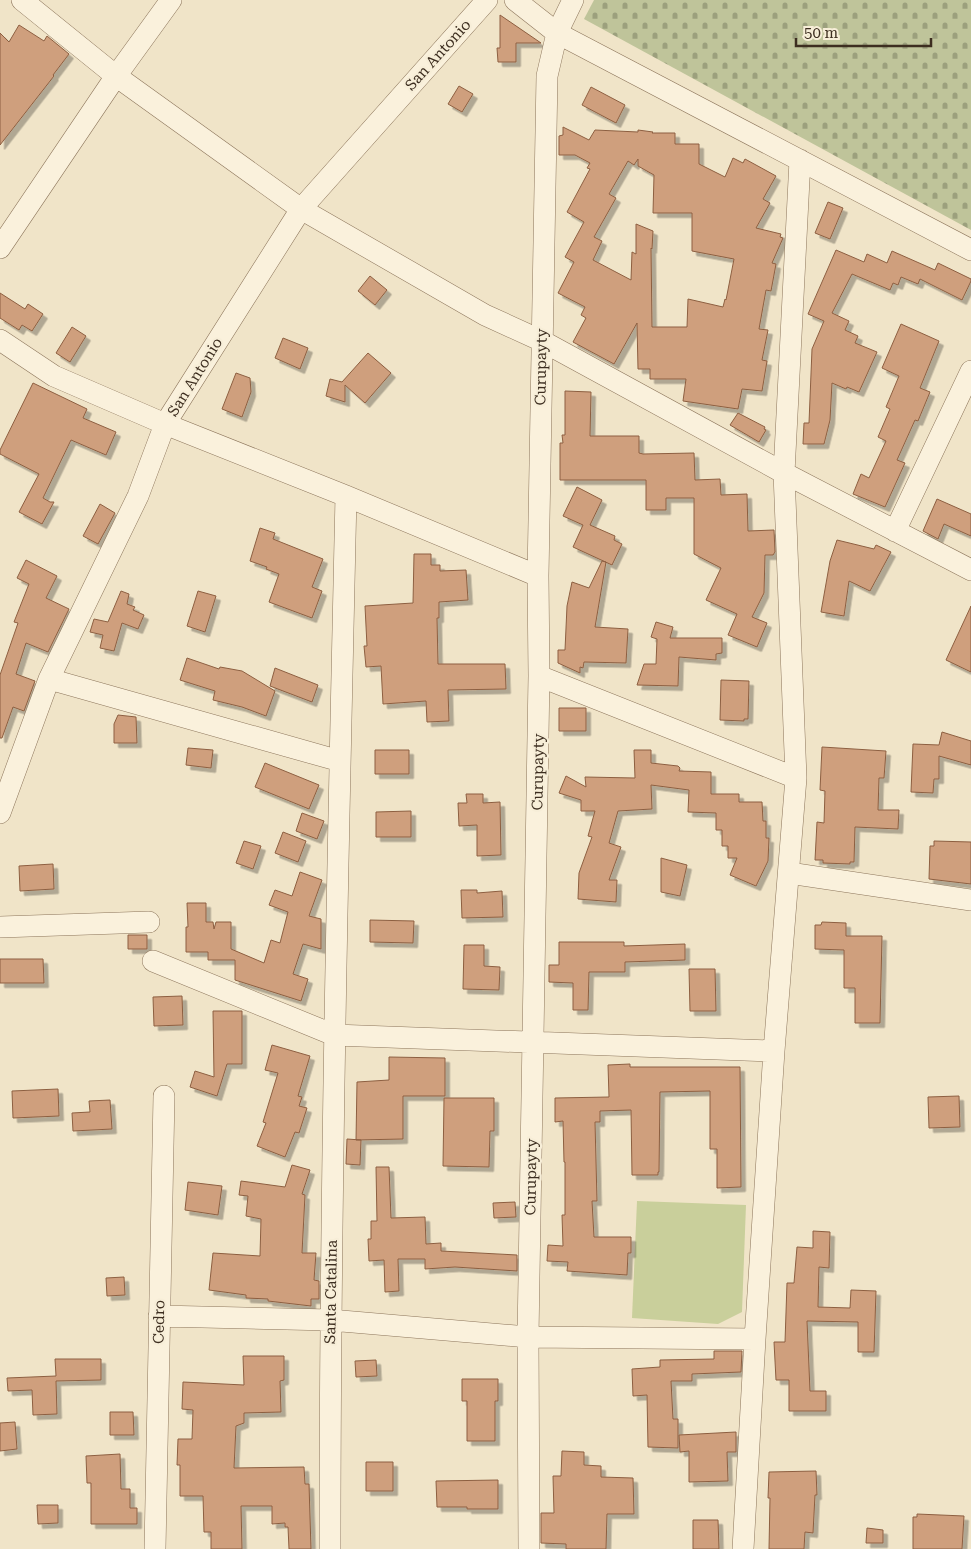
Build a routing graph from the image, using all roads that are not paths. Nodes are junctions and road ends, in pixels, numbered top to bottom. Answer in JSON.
{"nodes":[{"id":1,"x":22,"y":0,"type":"edge"},
{"id":2,"x":171,"y":0,"type":"edge"},
{"id":3,"x":487,"y":0,"type":"edge"},
{"id":4,"x":515,"y":0,"type":"edge"},
{"id":5,"x":573,"y":0,"type":"edge"},
{"id":6,"x":556,"y":33,"type":"junction"},
{"id":7,"x":116,"y":76,"type":"junction"},
{"id":8,"x":800,"y":160,"type":"junction"},
{"id":9,"x":301,"y":209,"type":"junction"},
{"id":10,"x":0,"y":248,"type":"edge"},
{"id":11,"x":971,"y":250,"type":"edge"},
{"id":12,"x":0,"y":340,"type":"edge"},
{"id":13,"x":542,"y":341,"type":"junction"},
{"id":14,"x":971,"y":371,"type":"edge"},
{"id":15,"x":165,"y":424,"type":"junction"},
{"id":16,"x":784,"y":473,"type":"junction"},
{"id":17,"x":346,"y":496,"type":"junction"},
{"id":18,"x":895,"y":531,"type":"junction"},
{"id":19,"x":971,"y":570,"type":"edge"},
{"id":20,"x":538,"y":576,"type":"junction"},
{"id":21,"x":539,"y":676,"type":"junction"},
{"id":22,"x":49,"y":679,"type":"junction"},
{"id":23,"x":340,"y":761,"type":"junction"},
{"id":24,"x":796,"y":778,"type":"junction"},
{"id":25,"x":0,"y":814,"type":"edge"},
{"id":26,"x":789,"y":873,"type":"junction"},
{"id":27,"x":971,"y":900,"type":"edge"},
{"id":28,"x":149,"y":922,"type":"dead end"},
{"id":29,"x":0,"y":927,"type":"edge"},
{"id":30,"x":153,"y":961,"type":"dead end"},
{"id":31,"x":334,"y":1035,"type":"junction"},
{"id":32,"x":533,"y":1042,"type":"junction"},
{"id":33,"x":774,"y":1050,"type":"junction"},
{"id":34,"x":164,"y":1096,"type":"dead end"},
{"id":35,"x":159,"y":1316,"type":"junction"},
{"id":36,"x":330,"y":1320,"type":"junction"},
{"id":37,"x":528,"y":1337,"type":"junction"},
{"id":38,"x":755,"y":1340,"type":"junction"},
{"id":39,"x":155,"y":1549,"type":"edge"},
{"id":40,"x":330,"y":1549,"type":"edge"},
{"id":41,"x":529,"y":1549,"type":"edge"},
{"id":42,"x":743,"y":1549,"type":"edge"}],
"edges":[{"from":1,"to":7,"type":"street"},
{"from":2,"to":7,"type":"street"},
{"from":3,"to":9,"type":"street","name":"San Antonio"},
{"from":4,"to":6,"type":"street"},
{"from":5,"to":6,"type":"street","name":"Curupayty"},
{"from":6,"to":8,"type":"street"},
{"from":6,"to":13,"type":"street","name":"Curupayty"},
{"from":7,"to":9,"type":"street"},
{"from":7,"to":10,"type":"street"},
{"from":8,"to":11,"type":"street"},
{"from":8,"to":16,"type":"street"},
{"from":9,"to":13,"type":"street"},
{"from":9,"to":15,"type":"street","name":"San Antonio"},
{"from":12,"to":15,"type":"street"},
{"from":13,"to":16,"type":"street"},
{"from":13,"to":20,"type":"street","name":"Curupayty"},
{"from":14,"to":18,"type":"street"},
{"from":15,"to":17,"type":"street"},
{"from":15,"to":22,"type":"street","name":"San Antonio"},
{"from":16,"to":18,"type":"street"},
{"from":16,"to":24,"type":"street"},
{"from":17,"to":20,"type":"street"},
{"from":17,"to":23,"type":"street","name":"Santa Catalina"},
{"from":18,"to":19,"type":"street"},
{"from":20,"to":21,"type":"street","name":"Curupayty"},
{"from":21,"to":24,"type":"street"},
{"from":21,"to":32,"type":"street","name":"Curupayty"},
{"from":22,"to":23,"type":"street"},
{"from":22,"to":25,"type":"street","name":"San Antonio"},
{"from":23,"to":31,"type":"street","name":"Santa Catalina"},
{"from":24,"to":26,"type":"street"},
{"from":26,"to":27,"type":"street"},
{"from":26,"to":33,"type":"street"},
{"from":28,"to":29,"type":"street"},
{"from":30,"to":31,"type":"street"},
{"from":31,"to":32,"type":"street"},
{"from":31,"to":36,"type":"street","name":"Santa Catalina"},
{"from":32,"to":33,"type":"street"},
{"from":32,"to":37,"type":"street","name":"Curupayty"},
{"from":33,"to":38,"type":"street"},
{"from":34,"to":35,"type":"street","name":"Cedro"},
{"from":35,"to":36,"type":"street"},
{"from":35,"to":39,"type":"street","name":"Cedro"},
{"from":36,"to":37,"type":"street"},
{"from":36,"to":40,"type":"street","name":"Santa Catalina"},
{"from":37,"to":38,"type":"street"},
{"from":37,"to":41,"type":"street","name":"Curupayty"},
{"from":38,"to":42,"type":"street"}]}
